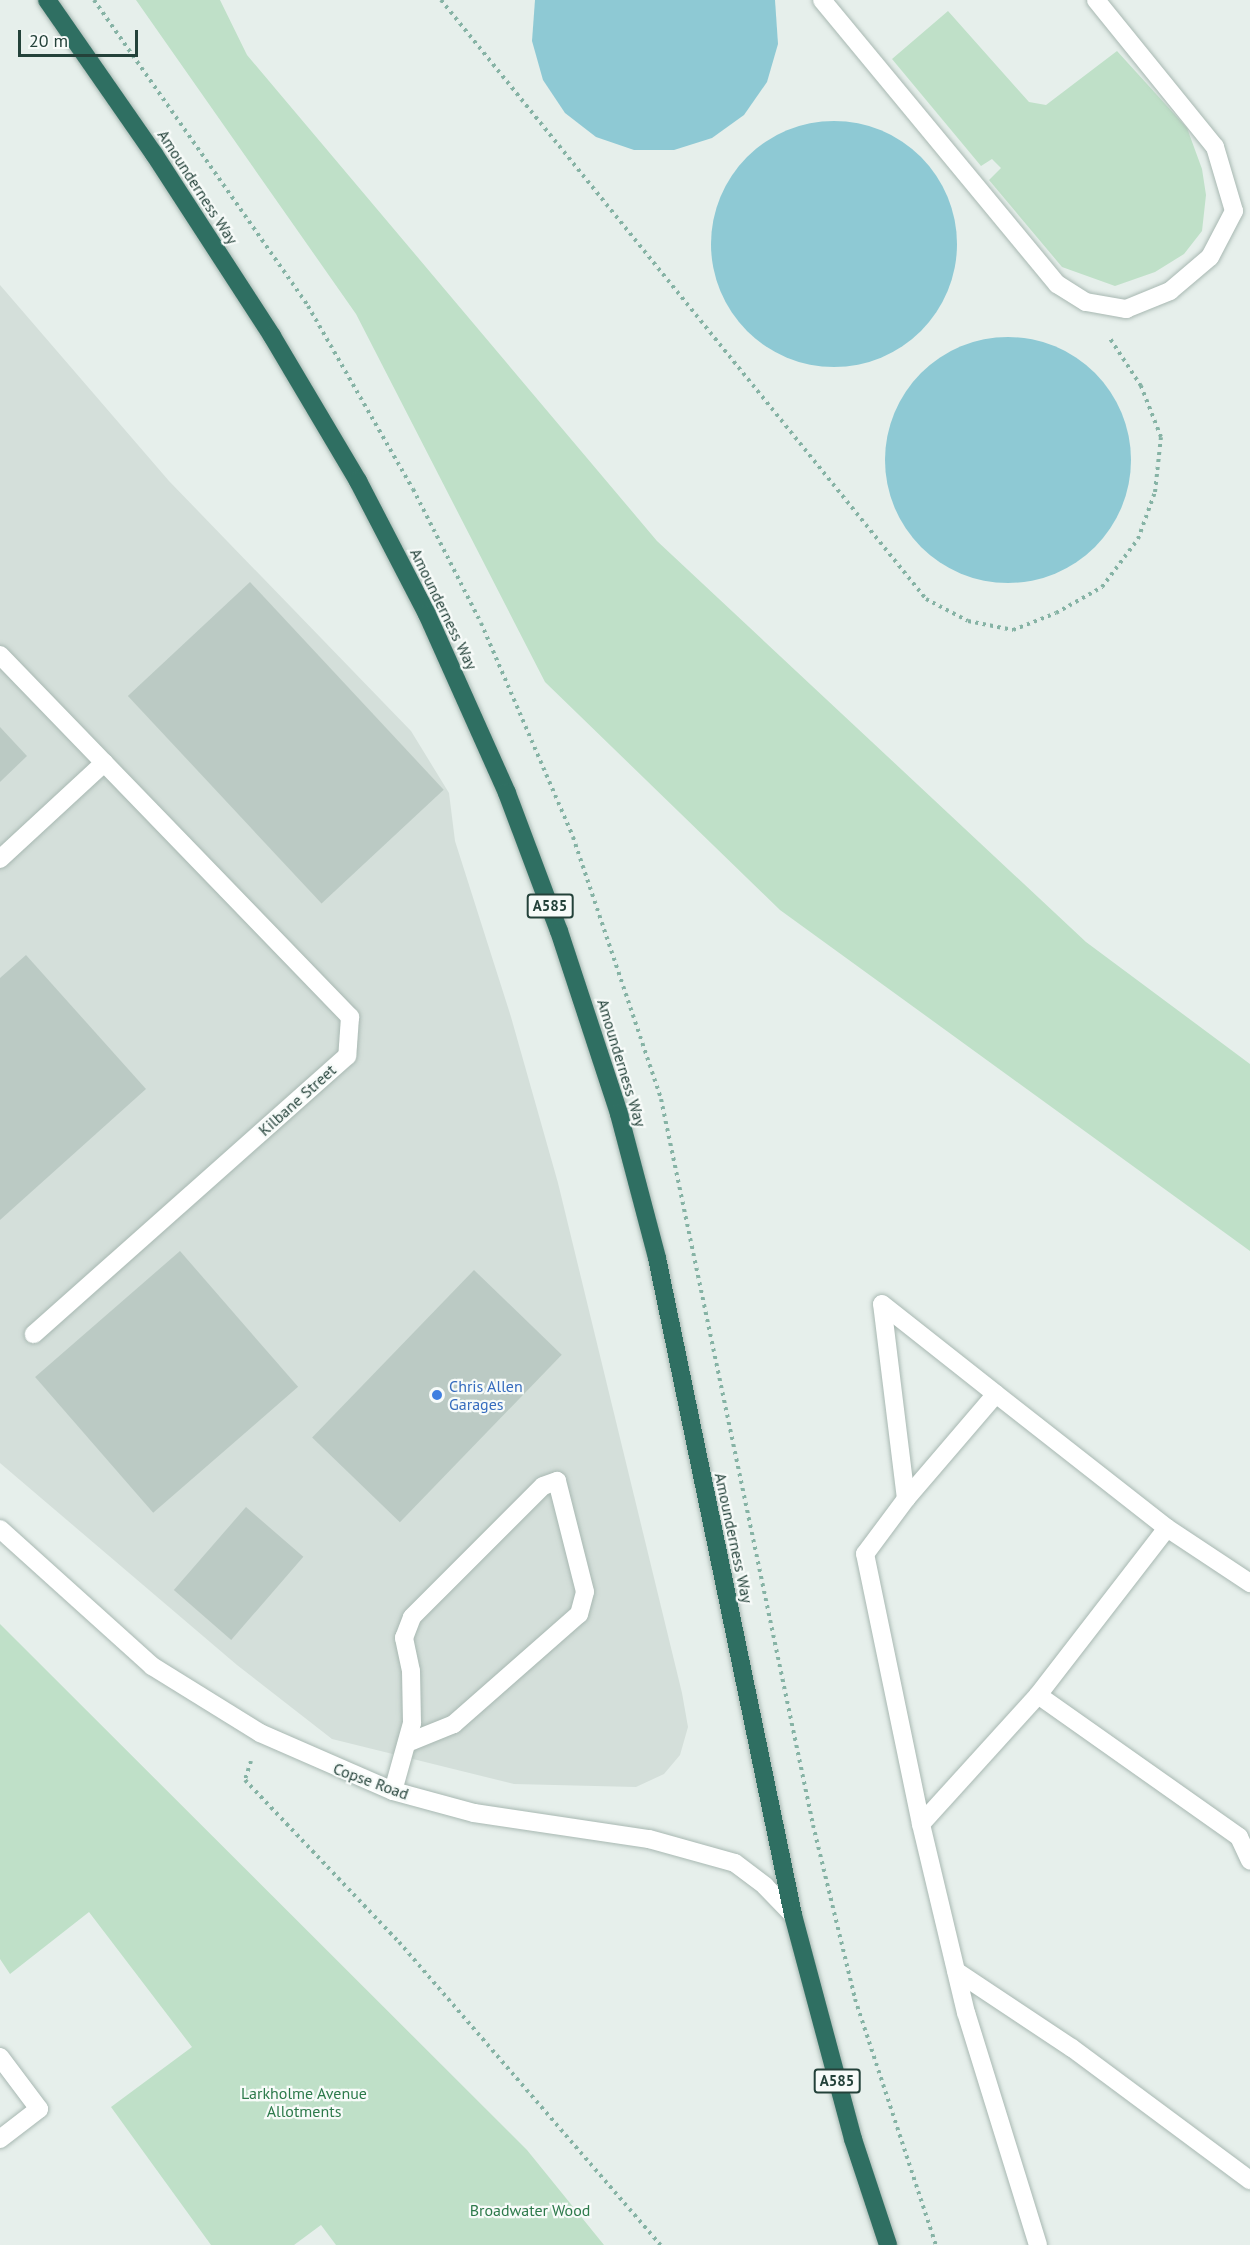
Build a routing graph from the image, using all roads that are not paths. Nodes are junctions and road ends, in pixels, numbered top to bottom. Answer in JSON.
{"nodes":[{"id":1,"x":47,"y":0,"type":"edge"},
{"id":2,"x":822,"y":0,"type":"edge"},
{"id":3,"x":1096,"y":0,"type":"edge"},
{"id":4,"x":0,"y":655,"type":"edge"},
{"id":5,"x":104,"y":763,"type":"junction"},
{"id":6,"x":0,"y":859,"type":"edge"},
{"id":7,"x":34,"y":1334,"type":"dead end"},
{"id":8,"x":996,"y":1394,"type":"junction"},
{"id":9,"x":906,"y":1499,"type":"junction"},
{"id":10,"x":1167,"y":1528,"type":"junction"},
{"id":11,"x":0,"y":1529,"type":"edge"},
{"id":12,"x":1250,"y":1583,"type":"edge"},
{"id":13,"x":1038,"y":1695,"type":"junction"},
{"id":14,"x":407,"y":1743,"type":"junction"},
{"id":15,"x":393,"y":1791,"type":"junction"},
{"id":16,"x":921,"y":1824,"type":"junction"},
{"id":17,"x":1250,"y":1861,"type":"edge"},
{"id":18,"x":793,"y":1915,"type":"junction"},
{"id":19,"x":956,"y":1971,"type":"junction"},
{"id":20,"x":0,"y":2057,"type":"edge"},
{"id":21,"x":0,"y":2139,"type":"edge"},
{"id":22,"x":1250,"y":2180,"type":"edge"},
{"id":23,"x":888,"y":2245,"type":"edge"},
{"id":24,"x":1038,"y":2245,"type":"edge"}],
"edges":[{"from":1,"to":18,"type":"highway","name":"Amounderness Way","number":"A585"},
{"from":2,"to":3,"type":"street"},
{"from":4,"to":5,"type":"street","name":"Kilbane Street"},
{"from":5,"to":6,"type":"street"},
{"from":5,"to":7,"type":"street","name":"Kilbane Street"},
{"from":8,"to":9,"type":"street"},
{"from":8,"to":9,"type":"street"},
{"from":8,"to":10,"type":"street"},
{"from":9,"to":16,"type":"street"},
{"from":10,"to":12,"type":"street"},
{"from":10,"to":13,"type":"street"},
{"from":11,"to":15,"type":"street","name":"Copse Road"},
{"from":13,"to":16,"type":"street"},
{"from":13,"to":17,"type":"street"},
{"from":14,"to":14,"type":"street"},
{"from":14,"to":15,"type":"street"},
{"from":15,"to":18,"type":"street","name":"Copse Road"},
{"from":16,"to":19,"type":"street"},
{"from":18,"to":23,"type":"highway","name":"Amounderness Way","number":"A585"},
{"from":19,"to":22,"type":"street"},
{"from":19,"to":24,"type":"street"},
{"from":20,"to":21,"type":"street"}]}
